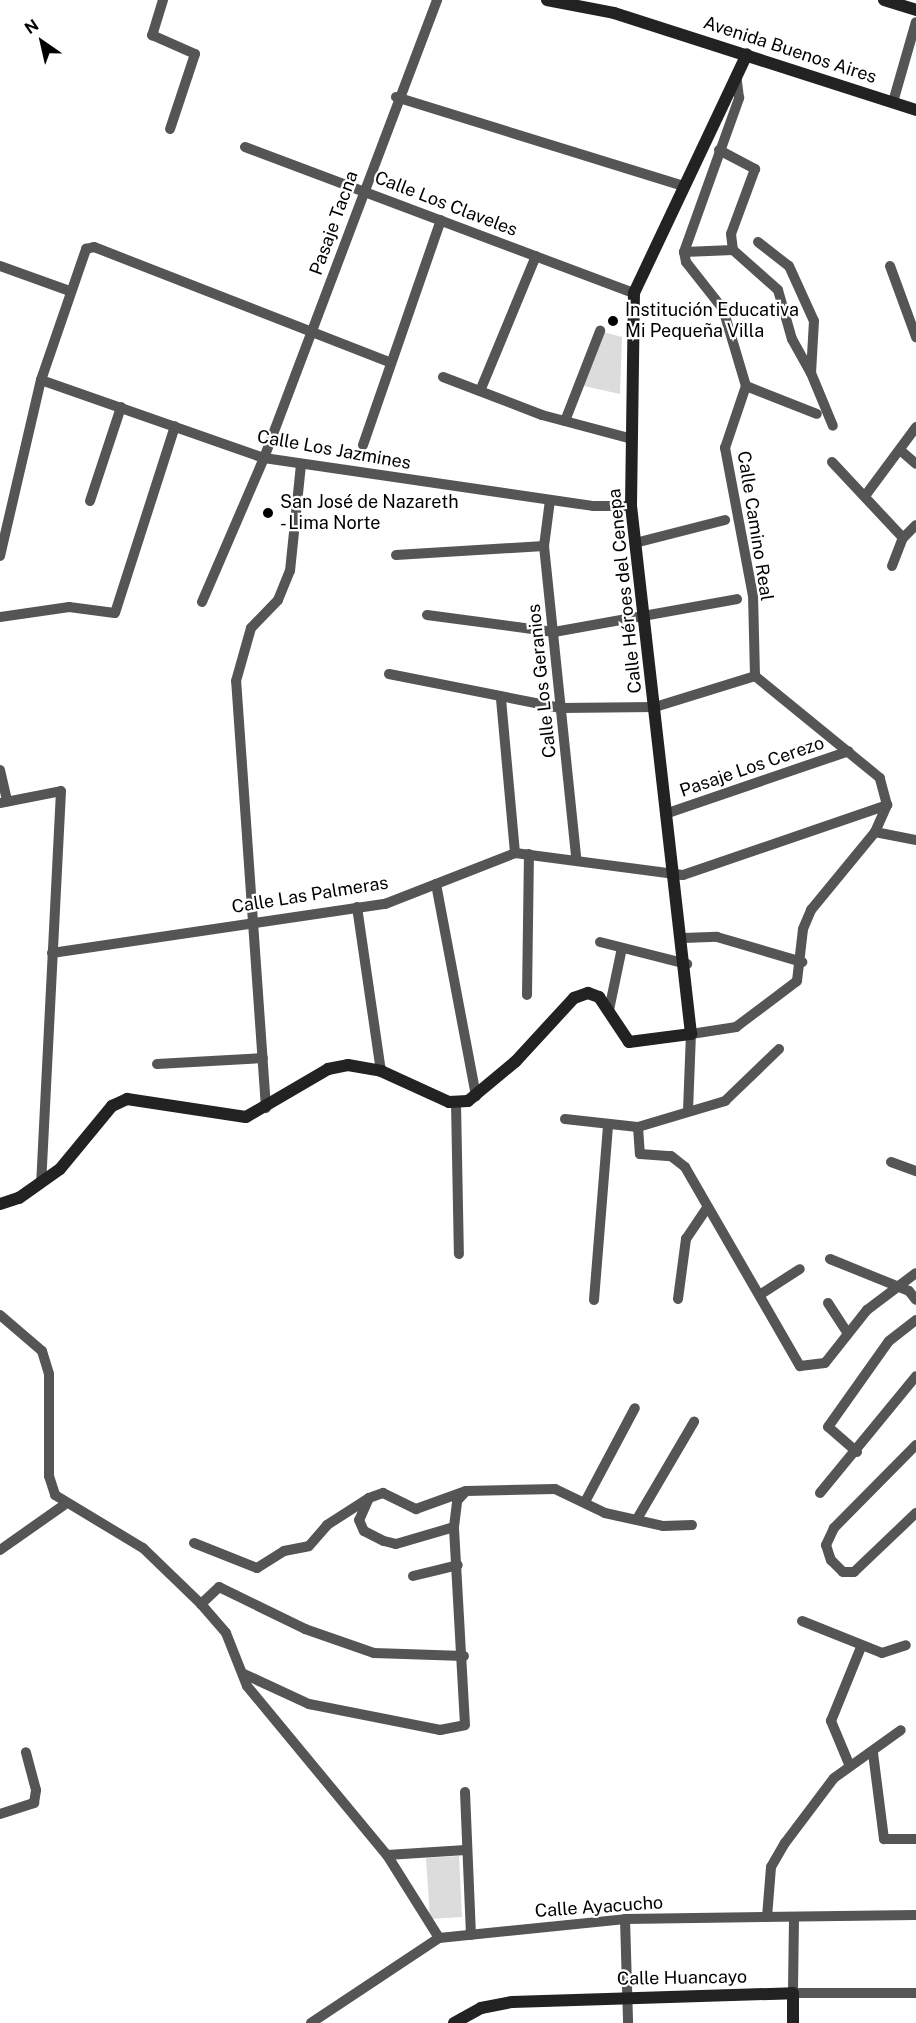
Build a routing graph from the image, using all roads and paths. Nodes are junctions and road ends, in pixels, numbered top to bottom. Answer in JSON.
{"nodes":[{"id":1,"x":163,"y":0,"type":"edge"},
{"id":2,"x":437,"y":0,"type":"edge"},
{"id":3,"x":547,"y":0,"type":"edge"},
{"id":4,"x":884,"y":0,"type":"edge"},
{"id":5,"x":916,"y":10,"type":"edge"},
{"id":6,"x":916,"y":22,"type":"edge"},
{"id":7,"x":747,"y":54,"type":"junction"},
{"id":8,"x":736,"y":75,"type":"junction"},
{"id":9,"x":396,"y":97,"type":"junction"},
{"id":10,"x":893,"y":102,"type":"junction"},
{"id":11,"x":916,"y":110,"type":"edge"},
{"id":12,"x":170,"y":129,"type":"dead end"},
{"id":13,"x":245,"y":147,"type":"dead end"},
{"id":14,"x":718,"y":150,"type":"junction"},
{"id":15,"x":681,"y":184,"type":"junction"},
{"id":16,"x":363,"y":190,"type":"junction"},
{"id":17,"x":441,"y":220,"type":"junction"},
{"id":18,"x":758,"y":242,"type":"dead end"},
{"id":19,"x":733,"y":250,"type":"junction"},
{"id":20,"x":684,"y":252,"type":"junction"},
{"id":21,"x":536,"y":256,"type":"junction"},
{"id":22,"x":0,"y":266,"type":"edge"},
{"id":23,"x":890,"y":266,"type":"dead end"},
{"id":24,"x":70,"y":291,"type":"junction"},
{"id":25,"x":634,"y":293,"type":"junction"},
{"id":26,"x":912,"y":303,"type":"edge"},
{"id":27,"x":600,"y":331,"type":"dead end"},
{"id":28,"x":313,"y":332,"type":"junction"},
{"id":29,"x":916,"y":337,"type":"edge"},
{"id":30,"x":389,"y":362,"type":"junction"},
{"id":31,"x":811,"y":373,"type":"junction"},
{"id":32,"x":443,"y":377,"type":"dead end"},
{"id":33,"x":41,"y":380,"type":"junction"},
{"id":34,"x":746,"y":386,"type":"junction"},
{"id":35,"x":480,"y":391,"type":"junction"},
{"id":36,"x":121,"y":407,"type":"junction"},
{"id":37,"x":817,"y":414,"type":"dead end"},
{"id":38,"x":565,"y":421,"type":"junction"},
{"id":39,"x":175,"y":426,"type":"junction"},
{"id":40,"x":832,"y":426,"type":"dead end"},
{"id":41,"x":916,"y":427,"type":"edge"},
{"id":42,"x":632,"y":439,"type":"junction"},
{"id":43,"x":363,"y":446,"type":"dead end"},
{"id":44,"x":900,"y":450,"type":"junction"},
{"id":45,"x":264,"y":458,"type":"junction"},
{"id":46,"x":832,"y":462,"type":"dead end"},
{"id":47,"x":916,"y":464,"type":"edge"},
{"id":48,"x":301,"y":465,"type":"junction"},
{"id":49,"x":865,"y":496,"type":"junction"},
{"id":50,"x":550,"y":500,"type":"junction"},
{"id":51,"x":90,"y":501,"type":"dead end"},
{"id":52,"x":631,"y":506,"type":"junction"},
{"id":53,"x":725,"y":520,"type":"dead end"},
{"id":54,"x":916,"y":525,"type":"edge"},
{"id":55,"x":903,"y":538,"type":"junction"},
{"id":56,"x":635,"y":543,"type":"junction"},
{"id":57,"x":544,"y":546,"type":"junction"},
{"id":58,"x":396,"y":555,"type":"dead end"},
{"id":59,"x":0,"y":556,"type":"edge"},
{"id":60,"x":892,"y":567,"type":"dead end"},
{"id":61,"x":737,"y":599,"type":"dead end"},
{"id":62,"x":202,"y":602,"type":"dead end"},
{"id":63,"x":427,"y":615,"type":"dead end"},
{"id":64,"x":0,"y":617,"type":"edge"},
{"id":65,"x":643,"y":618,"type":"junction"},
{"id":66,"x":554,"y":632,"type":"junction"},
{"id":67,"x":389,"y":674,"type":"dead end"},
{"id":68,"x":755,"y":676,"type":"junction"},
{"id":69,"x":501,"y":699,"type":"junction"},
{"id":70,"x":655,"y":707,"type":"junction"},
{"id":71,"x":561,"y":708,"type":"junction"},
{"id":72,"x":849,"y":751,"type":"junction"},
{"id":73,"x":0,"y":770,"type":"edge"},
{"id":74,"x":3,"y":802,"type":"edge"},
{"id":75,"x":887,"y":805,"type":"junction"},
{"id":76,"x":665,"y":814,"type":"junction"},
{"id":77,"x":875,"y":832,"type":"junction"},
{"id":78,"x":916,"y":840,"type":"edge"},
{"id":79,"x":515,"y":853,"type":"junction"},
{"id":80,"x":529,"y":854,"type":"junction"},
{"id":81,"x":576,"y":858,"type":"junction"},
{"id":82,"x":674,"y":872,"type":"junction"},
{"id":83,"x":436,"y":884,"type":"junction"},
{"id":84,"x":357,"y":907,"type":"junction"},
{"id":85,"x":255,"y":921,"type":"junction"},
{"id":86,"x":683,"y":938,"type":"junction"},
{"id":87,"x":600,"y":942,"type":"dead end"},
{"id":88,"x":622,"y":948,"type":"junction"},
{"id":89,"x":52,"y":953,"type":"junction"},
{"id":90,"x":802,"y":962,"type":"junction"},
{"id":91,"x":687,"y":963,"type":"junction"},
{"id":92,"x":526,"y":995,"type":"dead end"},
{"id":93,"x":609,"y":1010,"type":"junction"},
{"id":94,"x":691,"y":1034,"type":"junction"},
{"id":95,"x":779,"y":1049,"type":"dead end"},
{"id":96,"x":263,"y":1058,"type":"junction"},
{"id":97,"x":157,"y":1064,"type":"dead end"},
{"id":98,"x":381,"y":1071,"type":"junction"},
{"id":99,"x":477,"y":1096,"type":"junction"},
{"id":100,"x":456,"y":1103,"type":"junction"},
{"id":101,"x":266,"y":1108,"type":"junction"},
{"id":102,"x":688,"y":1111,"type":"junction"},
{"id":103,"x":565,"y":1119,"type":"dead end"},
{"id":104,"x":608,"y":1126,"type":"junction"},
{"id":105,"x":638,"y":1127,"type":"junction"},
{"id":106,"x":891,"y":1162,"type":"dead end"},
{"id":107,"x":916,"y":1171,"type":"edge"},
{"id":108,"x":41,"y":1180,"type":"junction"},
{"id":109,"x":0,"y":1204,"type":"edge"},
{"id":110,"x":706,"y":1209,"type":"junction"},
{"id":111,"x":459,"y":1254,"type":"dead end"},
{"id":112,"x":830,"y":1259,"type":"dead end"},
{"id":113,"x":800,"y":1269,"type":"dead end"},
{"id":114,"x":916,"y":1273,"type":"edge"},
{"id":115,"x":894,"y":1288,"type":"junction"},
{"id":116,"x":761,"y":1294,"type":"junction"},
{"id":117,"x":678,"y":1299,"type":"dead end"},
{"id":118,"x":594,"y":1300,"type":"dead end"},
{"id":119,"x":916,"y":1300,"type":"edge"},
{"id":120,"x":828,"y":1303,"type":"dead end"},
{"id":121,"x":0,"y":1315,"type":"edge"},
{"id":122,"x":916,"y":1320,"type":"edge"},
{"id":123,"x":847,"y":1332,"type":"junction"},
{"id":124,"x":916,"y":1376,"type":"edge"},
{"id":125,"x":635,"y":1408,"type":"dead end"},
{"id":126,"x":694,"y":1422,"type":"dead end"},
{"id":127,"x":916,"y":1445,"type":"edge"},
{"id":128,"x":857,"y":1452,"type":"junction"},
{"id":129,"x":466,"y":1491,"type":"junction"},
{"id":130,"x":820,"y":1493,"type":"dead end"},
{"id":131,"x":369,"y":1498,"type":"junction"},
{"id":132,"x":586,"y":1500,"type":"junction"},
{"id":133,"x":64,"y":1505,"type":"junction"},
{"id":134,"x":916,"y":1513,"type":"edge"},
{"id":135,"x":637,"y":1519,"type":"junction"},
{"id":136,"x":692,"y":1525,"type":"dead end"},
{"id":137,"x":454,"y":1527,"type":"junction"},
{"id":138,"x":194,"y":1543,"type":"dead end"},
{"id":139,"x":0,"y":1550,"type":"edge"},
{"id":140,"x":458,"y":1565,"type":"junction"},
{"id":141,"x":413,"y":1576,"type":"dead end"},
{"id":142,"x":201,"y":1604,"type":"junction"},
{"id":143,"x":802,"y":1621,"type":"dead end"},
{"id":144,"x":906,"y":1645,"type":"dead end"},
{"id":145,"x":861,"y":1647,"type":"junction"},
{"id":146,"x":464,"y":1656,"type":"junction"},
{"id":147,"x":244,"y":1674,"type":"junction"},
{"id":148,"x":901,"y":1730,"type":"dead end"},
{"id":149,"x":26,"y":1752,"type":"dead end"},
{"id":150,"x":873,"y":1753,"type":"junction"},
{"id":151,"x":849,"y":1764,"type":"junction"},
{"id":152,"x":465,"y":1792,"type":"dead end"},
{"id":153,"x":0,"y":1814,"type":"edge"},
{"id":154,"x":916,"y":1839,"type":"edge"},
{"id":155,"x":466,"y":1850,"type":"junction"},
{"id":156,"x":387,"y":1855,"type":"junction"},
{"id":157,"x":916,"y":1916,"type":"edge"},
{"id":158,"x":767,"y":1917,"type":"junction"},
{"id":159,"x":794,"y":1918,"type":"junction"},
{"id":160,"x":624,"y":1919,"type":"junction"},
{"id":161,"x":471,"y":1935,"type":"junction"},
{"id":162,"x":439,"y":1938,"type":"junction"},
{"id":163,"x":793,"y":1993,"type":"junction"},
{"id":164,"x":916,"y":1993,"type":"edge"},
{"id":165,"x":628,"y":1997,"type":"junction"},
{"id":166,"x":311,"y":2023,"type":"edge"},
{"id":167,"x":454,"y":2023,"type":"edge"},
{"id":168,"x":628,"y":2023,"type":"edge"},
{"id":169,"x":793,"y":2023,"type":"edge"}],
"edges":[{"from":1,"to":12,"type":"street"},
{"from":2,"to":9,"type":"street","name":"Pasaje Tacna"},
{"from":3,"to":7,"type":"street","name":"Avenida Buenos Aires"},
{"from":4,"to":5,"type":"street"},
{"from":6,"to":10,"type":"street"},
{"from":7,"to":8,"type":"street","name":"Calle Héroes del Cenepa"},
{"from":7,"to":10,"type":"street","name":"Avenida Buenos Aires"},
{"from":8,"to":14,"type":"street"},
{"from":8,"to":15,"type":"street","name":"Calle Héroes del Cenepa"},
{"from":9,"to":15,"type":"street"},
{"from":9,"to":16,"type":"street","name":"Pasaje Tacna"},
{"from":10,"to":11,"type":"street","name":"Avenida Buenos Aires"},
{"from":13,"to":16,"type":"street","name":"Calle Los Claveles"},
{"from":14,"to":19,"type":"street"},
{"from":14,"to":20,"type":"street"},
{"from":15,"to":25,"type":"street","name":"Calle Héroes del Cenepa"},
{"from":16,"to":17,"type":"street","name":"Calle Los Claveles"},
{"from":16,"to":28,"type":"street","name":"Pasaje Tacna"},
{"from":17,"to":21,"type":"street","name":"Calle Los Claveles"},
{"from":17,"to":30,"type":"street"},
{"from":18,"to":31,"type":"street"},
{"from":19,"to":20,"type":"street"},
{"from":19,"to":31,"type":"street"},
{"from":20,"to":34,"type":"street"},
{"from":21,"to":25,"type":"street","name":"Calle Los Claveles"},
{"from":21,"to":35,"type":"street"},
{"from":22,"to":24,"type":"street"},
{"from":23,"to":26,"type":"street"},
{"from":24,"to":28,"type":"street"},
{"from":24,"to":33,"type":"street"},
{"from":25,"to":42,"type":"street","name":"Calle Héroes del Cenepa"},
{"from":26,"to":29,"type":"street"},
{"from":27,"to":38,"type":"street"},
{"from":28,"to":30,"type":"street"},
{"from":28,"to":45,"type":"street","name":"Pasaje Tacna"},
{"from":30,"to":43,"type":"street"},
{"from":31,"to":40,"type":"street"},
{"from":32,"to":35,"type":"street"},
{"from":33,"to":36,"type":"street","name":"Calle Los Jazmines"},
{"from":33,"to":59,"type":"street"},
{"from":34,"to":37,"type":"street"},
{"from":34,"to":68,"type":"street","name":"Calle Camino Real"},
{"from":35,"to":38,"type":"street"},
{"from":36,"to":39,"type":"street","name":"Calle Los Jazmines"},
{"from":36,"to":51,"type":"street"},
{"from":38,"to":42,"type":"street"},
{"from":39,"to":45,"type":"street","name":"Calle Los Jazmines"},
{"from":39,"to":64,"type":"street"},
{"from":41,"to":44,"type":"street"},
{"from":42,"to":52,"type":"street","name":"Calle Héroes del Cenepa"},
{"from":44,"to":47,"type":"street"},
{"from":44,"to":49,"type":"street"},
{"from":45,"to":48,"type":"street","name":"Calle Los Jazmines"},
{"from":45,"to":62,"type":"street","name":"Pasaje Tacna"},
{"from":46,"to":49,"type":"street"},
{"from":48,"to":50,"type":"street","name":"Calle Los Jazmines"},
{"from":48,"to":85,"type":"street"},
{"from":49,"to":55,"type":"street"},
{"from":50,"to":52,"type":"street","name":"Calle Los Jazmines"},
{"from":50,"to":57,"type":"street","name":"Calle Los Geranios"},
{"from":52,"to":56,"type":"street","name":"Calle Héroes del Cenepa"},
{"from":53,"to":56,"type":"street"},
{"from":54,"to":55,"type":"street"},
{"from":55,"to":60,"type":"street"},
{"from":56,"to":65,"type":"street","name":"Calle Héroes del Cenepa"},
{"from":57,"to":58,"type":"street"},
{"from":57,"to":66,"type":"street","name":"Calle Los Geranios"},
{"from":61,"to":65,"type":"street"},
{"from":63,"to":66,"type":"street"},
{"from":65,"to":66,"type":"street"},
{"from":65,"to":70,"type":"street","name":"Calle Héroes del Cenepa"},
{"from":66,"to":71,"type":"street","name":"Calle Los Geranios"},
{"from":67,"to":69,"type":"street"},
{"from":68,"to":70,"type":"street"},
{"from":68,"to":72,"type":"street"},
{"from":69,"to":71,"type":"street"},
{"from":69,"to":79,"type":"street"},
{"from":70,"to":71,"type":"street"},
{"from":70,"to":76,"type":"street","name":"Calle Héroes del Cenepa"},
{"from":71,"to":81,"type":"street","name":"Calle Los Geranios"},
{"from":72,"to":75,"type":"street"},
{"from":72,"to":76,"type":"street","name":"Pasaje Los Cerezo"},
{"from":73,"to":74,"type":"street"},
{"from":74,"to":89,"type":"street"},
{"from":75,"to":77,"type":"street"},
{"from":75,"to":82,"type":"street","name":"Calle Las Palmeras"},
{"from":76,"to":82,"type":"street","name":"Calle Héroes del Cenepa"},
{"from":77,"to":78,"type":"street"},
{"from":77,"to":90,"type":"street"},
{"from":79,"to":80,"type":"street","name":"Calle Las Palmeras"},
{"from":79,"to":83,"type":"street","name":"Calle Las Palmeras"},
{"from":80,"to":81,"type":"street","name":"Calle Las Palmeras"},
{"from":80,"to":92,"type":"street"},
{"from":81,"to":82,"type":"street","name":"Calle Las Palmeras"},
{"from":82,"to":86,"type":"street","name":"Calle Héroes del Cenepa"},
{"from":83,"to":84,"type":"street","name":"Calle Las Palmeras"},
{"from":83,"to":99,"type":"street"},
{"from":84,"to":85,"type":"street","name":"Calle Las Palmeras"},
{"from":84,"to":98,"type":"street"},
{"from":85,"to":89,"type":"street","name":"Calle Las Palmeras"},
{"from":85,"to":96,"type":"street"},
{"from":86,"to":90,"type":"street"},
{"from":86,"to":91,"type":"street","name":"Calle Héroes del Cenepa"},
{"from":87,"to":88,"type":"street"},
{"from":88,"to":91,"type":"street"},
{"from":88,"to":93,"type":"street"},
{"from":89,"to":108,"type":"street"},
{"from":90,"to":94,"type":"street"},
{"from":91,"to":94,"type":"street","name":"Calle Héroes del Cenepa"},
{"from":93,"to":94,"type":"street"},
{"from":93,"to":99,"type":"street"},
{"from":94,"to":102,"type":"street","name":"Calle Héroes del Cenepa"},
{"from":95,"to":102,"type":"street"},
{"from":96,"to":97,"type":"street"},
{"from":96,"to":101,"type":"street"},
{"from":98,"to":100,"type":"street"},
{"from":98,"to":101,"type":"street"},
{"from":99,"to":100,"type":"street"},
{"from":100,"to":111,"type":"street"},
{"from":101,"to":108,"type":"street"},
{"from":102,"to":105,"type":"street"},
{"from":103,"to":104,"type":"street"},
{"from":104,"to":105,"type":"street"},
{"from":104,"to":118,"type":"street"},
{"from":105,"to":110,"type":"street"},
{"from":106,"to":107,"type":"street"},
{"from":108,"to":109,"type":"street"},
{"from":110,"to":116,"type":"street"},
{"from":110,"to":117,"type":"street"},
{"from":112,"to":115,"type":"street"},
{"from":113,"to":116,"type":"street"},
{"from":114,"to":115,"type":"street"},
{"from":115,"to":119,"type":"street"},
{"from":115,"to":123,"type":"street"},
{"from":116,"to":123,"type":"street"},
{"from":120,"to":123,"type":"street"},
{"from":121,"to":133,"type":"street"},
{"from":122,"to":128,"type":"street"},
{"from":124,"to":128,"type":"street"},
{"from":125,"to":132,"type":"street"},
{"from":126,"to":135,"type":"street"},
{"from":127,"to":134,"type":"street"},
{"from":128,"to":130,"type":"street"},
{"from":129,"to":131,"type":"street"},
{"from":129,"to":132,"type":"street"},
{"from":129,"to":137,"type":"street"},
{"from":131,"to":137,"type":"street"},
{"from":131,"to":138,"type":"street"},
{"from":132,"to":135,"type":"street"},
{"from":133,"to":139,"type":"street"},
{"from":133,"to":142,"type":"street"},
{"from":135,"to":136,"type":"street"},
{"from":137,"to":140,"type":"street"},
{"from":140,"to":141,"type":"street"},
{"from":140,"to":146,"type":"street"},
{"from":142,"to":146,"type":"street"},
{"from":142,"to":147,"type":"street"},
{"from":143,"to":145,"type":"street"},
{"from":144,"to":145,"type":"street"},
{"from":145,"to":151,"type":"street"},
{"from":146,"to":147,"type":"street"},
{"from":147,"to":156,"type":"street"},
{"from":148,"to":150,"type":"street"},
{"from":149,"to":153,"type":"street"},
{"from":150,"to":151,"type":"street"},
{"from":150,"to":154,"type":"street"},
{"from":151,"to":158,"type":"street"},
{"from":152,"to":155,"type":"street"},
{"from":155,"to":156,"type":"street"},
{"from":155,"to":161,"type":"street"},
{"from":156,"to":162,"type":"street"},
{"from":157,"to":159,"type":"street","name":"Calle Ayacucho"},
{"from":158,"to":159,"type":"street","name":"Calle Ayacucho"},
{"from":158,"to":160,"type":"street","name":"Calle Ayacucho"},
{"from":159,"to":163,"type":"street"},
{"from":160,"to":161,"type":"street","name":"Calle Ayacucho"},
{"from":160,"to":165,"type":"street"},
{"from":161,"to":162,"type":"street","name":"Calle Ayacucho"},
{"from":162,"to":166,"type":"street","name":"Calle Ayacucho"},
{"from":163,"to":164,"type":"street","name":"Calle Huancayo"},
{"from":163,"to":165,"type":"street","name":"Calle Huancayo"},
{"from":163,"to":169,"type":"street"},
{"from":165,"to":167,"type":"street","name":"Calle Huancayo"},
{"from":165,"to":168,"type":"street"}]}
